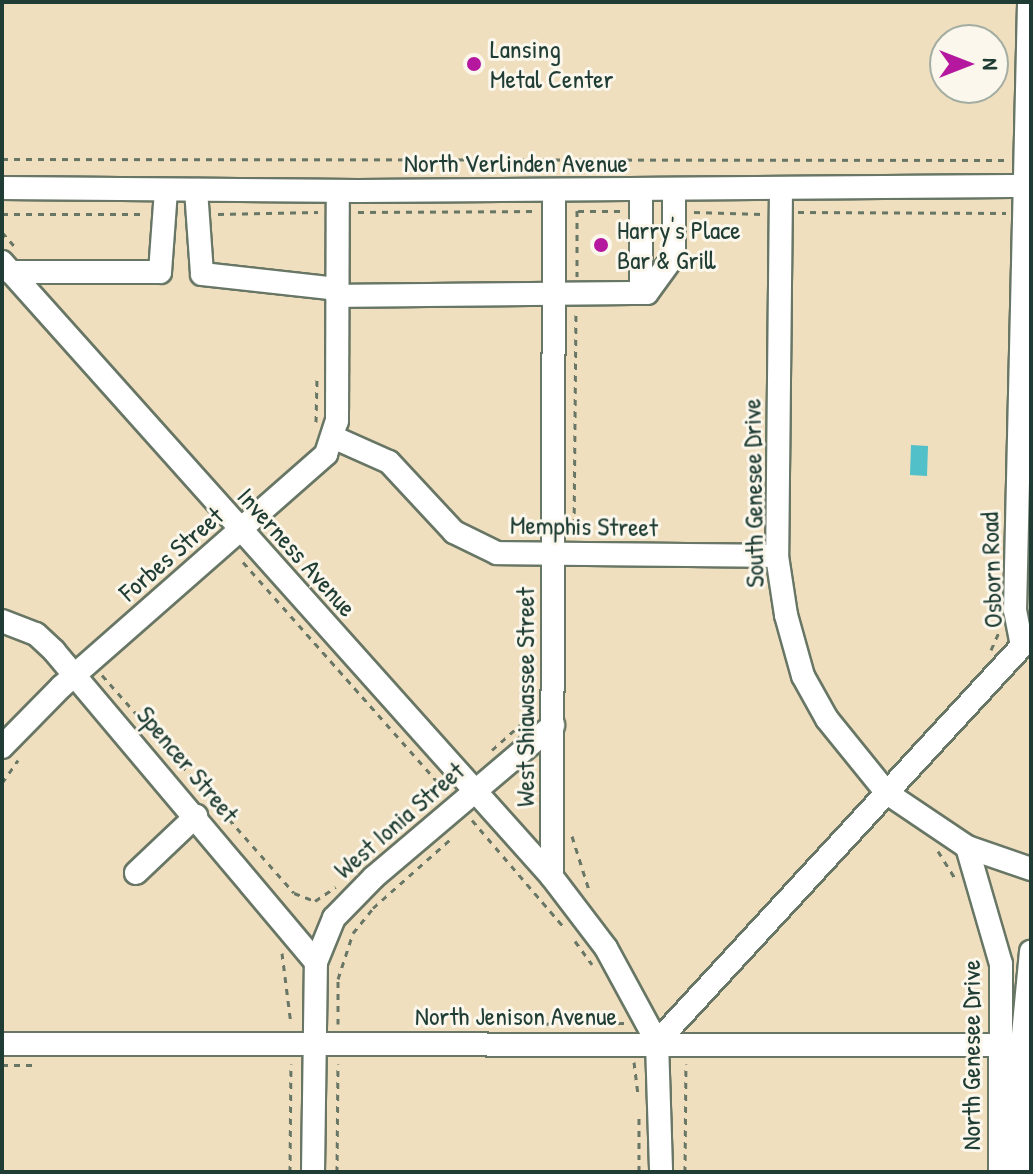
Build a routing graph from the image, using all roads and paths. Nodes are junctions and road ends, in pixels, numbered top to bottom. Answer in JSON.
{"nodes":[{"id":1,"x":1029,"y":2,"type":"edge"},
{"id":2,"x":2,"y":159,"type":"edge"},
{"id":3,"x":539,"y":159,"type":"junction"},
{"id":4,"x":1003,"y":160,"type":"junction"},
{"id":5,"x":1027,"y":160,"type":"junction"},
{"id":6,"x":1019,"y":186,"type":"edge"},
{"id":7,"x":2,"y":188,"type":"edge"},
{"id":8,"x":781,"y":189,"type":"junction"},
{"id":9,"x":166,"y":190,"type":"junction"},
{"id":10,"x":196,"y":190,"type":"junction"},
{"id":11,"x":577,"y":201,"type":"junction"},
{"id":12,"x":641,"y":201,"type":"junction"},
{"id":13,"x":674,"y":201,"type":"junction"},
{"id":14,"x":339,"y":202,"type":"junction"},
{"id":15,"x":545,"y":205,"type":"junction"},
{"id":16,"x":1006,"y":213,"type":"junction"},
{"id":17,"x":2,"y":214,"type":"edge"},
{"id":18,"x":164,"y":214,"type":"junction"},
{"id":19,"x":197,"y":214,"type":"junction"},
{"id":20,"x":785,"y":216,"type":"junction"},
{"id":21,"x":358,"y":226,"type":"dead end"},
{"id":22,"x":320,"y":228,"type":"dead end"},
{"id":23,"x":1006,"y":229,"type":"dead end"},
{"id":24,"x":764,"y":230,"type":"dead end"},
{"id":25,"x":6,"y":267,"type":"edge"},
{"id":26,"x":337,"y":292,"type":"junction"},
{"id":27,"x":553,"y":293,"type":"junction"},
{"id":28,"x":576,"y":293,"type":"junction"},
{"id":29,"x":641,"y":293,"type":"junction"},
{"id":30,"x":317,"y":362,"type":"dead end"},
{"id":31,"x":325,"y":437,"type":"junction"},
{"id":32,"x":246,"y":537,"type":"junction"},
{"id":33,"x":554,"y":550,"type":"junction"},
{"id":34,"x":777,"y":556,"type":"junction"},
{"id":35,"x":1000,"y":619,"type":"dead end"},
{"id":36,"x":2,"y":621,"type":"edge"},
{"id":37,"x":1026,"y":646,"type":"edge"},
{"id":38,"x":990,"y":653,"type":"dead end"},
{"id":39,"x":115,"y":667,"type":"dead end"},
{"id":40,"x":90,"y":676,"type":"junction"},
{"id":41,"x":533,"y":692,"type":"dead end"},
{"id":42,"x":553,"y":725,"type":"junction"},
{"id":43,"x":12,"y":750,"type":"edge"},
{"id":44,"x":485,"y":756,"type":"dead end"},
{"id":45,"x":2,"y":783,"type":"edge"},
{"id":46,"x":887,"y":793,"type":"junction"},
{"id":47,"x":462,"y":797,"type":"junction"},
{"id":48,"x":434,"y":801,"type":"dead end"},
{"id":49,"x":196,"y":816,"type":"junction"},
{"id":50,"x":571,"y":828,"type":"dead end"},
{"id":51,"x":967,"y":847,"type":"junction"},
{"id":52,"x":937,"y":850,"type":"dead end"},
{"id":53,"x":1031,"y":869,"type":"edge"},
{"id":54,"x":136,"y":873,"type":"dead end"},
{"id":55,"x":552,"y":877,"type":"junction"},
{"id":56,"x":339,"y":884,"type":"dead end"},
{"id":57,"x":960,"y":888,"type":"dead end"},
{"id":58,"x":591,"y":896,"type":"dead end"},
{"id":59,"x":280,"y":947,"type":"dead end"},
{"id":60,"x":1029,"y":958,"type":"edge"},
{"id":61,"x":316,"y":962,"type":"junction"},
{"id":62,"x":1001,"y":964,"type":"junction"},
{"id":63,"x":594,"y":967,"type":"dead end"},
{"id":64,"x":618,"y":1012,"type":"dead end"},
{"id":65,"x":497,"y":1024,"type":"dead end"},
{"id":66,"x":276,"y":1025,"type":"dead end"},
{"id":67,"x":354,"y":1025,"type":"dead end"},
{"id":68,"x":631,"y":1029,"type":"junction"},
{"id":69,"x":291,"y":1035,"type":"junction"},
{"id":70,"x":314,"y":1035,"type":"junction"},
{"id":71,"x":338,"y":1035,"type":"junction"},
{"id":72,"x":657,"y":1042,"type":"junction"},
{"id":73,"x":2,"y":1044,"type":"edge"},
{"id":74,"x":1018,"y":1045,"type":"edge"},
{"id":75,"x":688,"y":1046,"type":"junction"},
{"id":76,"x":290,"y":1172,"type":"edge"},
{"id":77,"x":313,"y":1172,"type":"edge"},
{"id":78,"x":337,"y":1172,"type":"edge"},
{"id":79,"x":639,"y":1172,"type":"edge"},
{"id":80,"x":661,"y":1172,"type":"edge"},
{"id":81,"x":685,"y":1172,"type":"edge"},
{"id":82,"x":1000,"y":1172,"type":"edge"},
{"id":83,"x":1021,"y":1172,"type":"edge"}],
"edges":[{"from":1,"to":5,"type":"street","name":"Osborn Road"},
{"from":2,"to":3,"type":"path"},
{"from":3,"to":4,"type":"path"},
{"from":3,"to":15,"type":"path"},
{"from":4,"to":5,"type":"path"},
{"from":4,"to":6,"type":"path"},
{"from":5,"to":6,"type":"street","name":"Osborn Road"},
{"from":6,"to":8,"type":"street","name":"North Verlinden Avenue"},
{"from":6,"to":16,"type":"path"},
{"from":6,"to":37,"type":"street","name":"Osborn Road"},
{"from":7,"to":9,"type":"street","name":"North Verlinden Avenue"},
{"from":8,"to":13,"type":"street","name":"North Verlinden Avenue"},
{"from":8,"to":20,"type":"street","name":"South Genesee Drive"},
{"from":9,"to":10,"type":"street","name":"North Verlinden Avenue"},
{"from":9,"to":18,"type":"street"},
{"from":10,"to":14,"type":"street","name":"North Verlinden Avenue"},
{"from":10,"to":19,"type":"street"},
{"from":11,"to":12,"type":"street","name":"North Verlinden Avenue"},
{"from":11,"to":12,"type":"path"},
{"from":11,"to":15,"type":"street","name":"North Verlinden Avenue"},
{"from":11,"to":15,"type":"path"},
{"from":11,"to":28,"type":"path"},
{"from":12,"to":13,"type":"street","name":"North Verlinden Avenue"},
{"from":12,"to":29,"type":"street"},
{"from":13,"to":20,"type":"path"},
{"from":13,"to":29,"type":"street"},
{"from":14,"to":15,"type":"street","name":"North Verlinden Avenue"},
{"from":14,"to":15,"type":"path"},
{"from":14,"to":19,"type":"path"},
{"from":14,"to":21,"type":"path"},
{"from":14,"to":22,"type":"path"},
{"from":14,"to":26,"type":"street"},
{"from":15,"to":27,"type":"street","name":"West Shiawassee Street"},
{"from":16,"to":20,"type":"path"},
{"from":16,"to":23,"type":"path"},
{"from":17,"to":18,"type":"path"},
{"from":18,"to":25,"type":"street"},
{"from":19,"to":26,"type":"street"},
{"from":20,"to":24,"type":"path"},
{"from":20,"to":34,"type":"street","name":"South Genesee Drive"},
{"from":25,"to":32,"type":"street","name":"Inverness Avenue"},
{"from":26,"to":27,"type":"street"},
{"from":26,"to":31,"type":"street"},
{"from":27,"to":28,"type":"street"},
{"from":27,"to":33,"type":"street","name":"West Shiawassee Street"},
{"from":28,"to":29,"type":"street"},
{"from":28,"to":33,"type":"path"},
{"from":30,"to":31,"type":"path"},
{"from":31,"to":32,"type":"street","name":"Forbes Street"},
{"from":31,"to":33,"type":"street","name":"Memphis Street"},
{"from":32,"to":40,"type":"street","name":"Forbes Street"},
{"from":32,"to":47,"type":"street","name":"Inverness Avenue"},
{"from":32,"to":47,"type":"path"},
{"from":33,"to":34,"type":"street","name":"Memphis Street"},
{"from":33,"to":42,"type":"street","name":"West Shiawassee Street"},
{"from":34,"to":46,"type":"street","name":"South Genesee Drive"},
{"from":35,"to":38,"type":"path"},
{"from":36,"to":40,"type":"street","name":"Spencer Street"},
{"from":37,"to":46,"type":"street","name":"Osborn Road"},
{"from":39,"to":40,"type":"path"},
{"from":40,"to":43,"type":"street","name":"Forbes Street"},
{"from":40,"to":49,"type":"street","name":"Spencer Street"},
{"from":40,"to":56,"type":"path"},
{"from":41,"to":44,"type":"path"},
{"from":42,"to":47,"type":"street","name":"West Ionia Street"},
{"from":42,"to":55,"type":"street","name":"West Shiawassee Street"},
{"from":43,"to":45,"type":"path"},
{"from":46,"to":51,"type":"street","name":"South Genesee Drive"},
{"from":46,"to":72,"type":"street","name":"Osborn Road"},
{"from":47,"to":48,"type":"path"},
{"from":47,"to":55,"type":"street","name":"Inverness Avenue"},
{"from":47,"to":61,"type":"street","name":"West Ionia Street"},
{"from":47,"to":63,"type":"path"},
{"from":47,"to":71,"type":"path"},
{"from":49,"to":54,"type":"street"},
{"from":49,"to":61,"type":"street","name":"Spencer Street"},
{"from":50,"to":58,"type":"path"},
{"from":51,"to":53,"type":"street","name":"South Genesee Drive"},
{"from":51,"to":62,"type":"street","name":"North Genesee Drive"},
{"from":52,"to":57,"type":"path"},
{"from":55,"to":68,"type":"street"},
{"from":59,"to":69,"type":"path"},
{"from":60,"to":62,"type":"street"},
{"from":60,"to":74,"type":"street","name":"North Genesee Drive"},
{"from":61,"to":70,"type":"street","name":"West Ionia Street"},
{"from":62,"to":74,"type":"street","name":"North Genesee Drive"},
{"from":64,"to":68,"type":"path"},
{"from":65,"to":68,"type":"path"},
{"from":66,"to":69,"type":"path"},
{"from":67,"to":71,"type":"path"},
{"from":68,"to":71,"type":"street","name":"North Jenison Avenue"},
{"from":68,"to":72,"type":"street"},
{"from":68,"to":79,"type":"path"},
{"from":69,"to":70,"type":"street","name":"North Jenison Avenue"},
{"from":69,"to":70,"type":"path"},
{"from":69,"to":73,"type":"street","name":"North Jenison Avenue"},
{"from":69,"to":76,"type":"path"},
{"from":70,"to":71,"type":"street","name":"North Jenison Avenue"},
{"from":70,"to":71,"type":"path"},
{"from":70,"to":77,"type":"street","name":"West Ionia Street"},
{"from":71,"to":78,"type":"path"},
{"from":72,"to":75,"type":"street"},
{"from":72,"to":80,"type":"street"},
{"from":74,"to":75,"type":"street"},
{"from":74,"to":82,"type":"street","name":"North Genesee Drive"},
{"from":74,"to":83,"type":"street","name":"North Genesee Drive"},
{"from":75,"to":81,"type":"path"}]}
